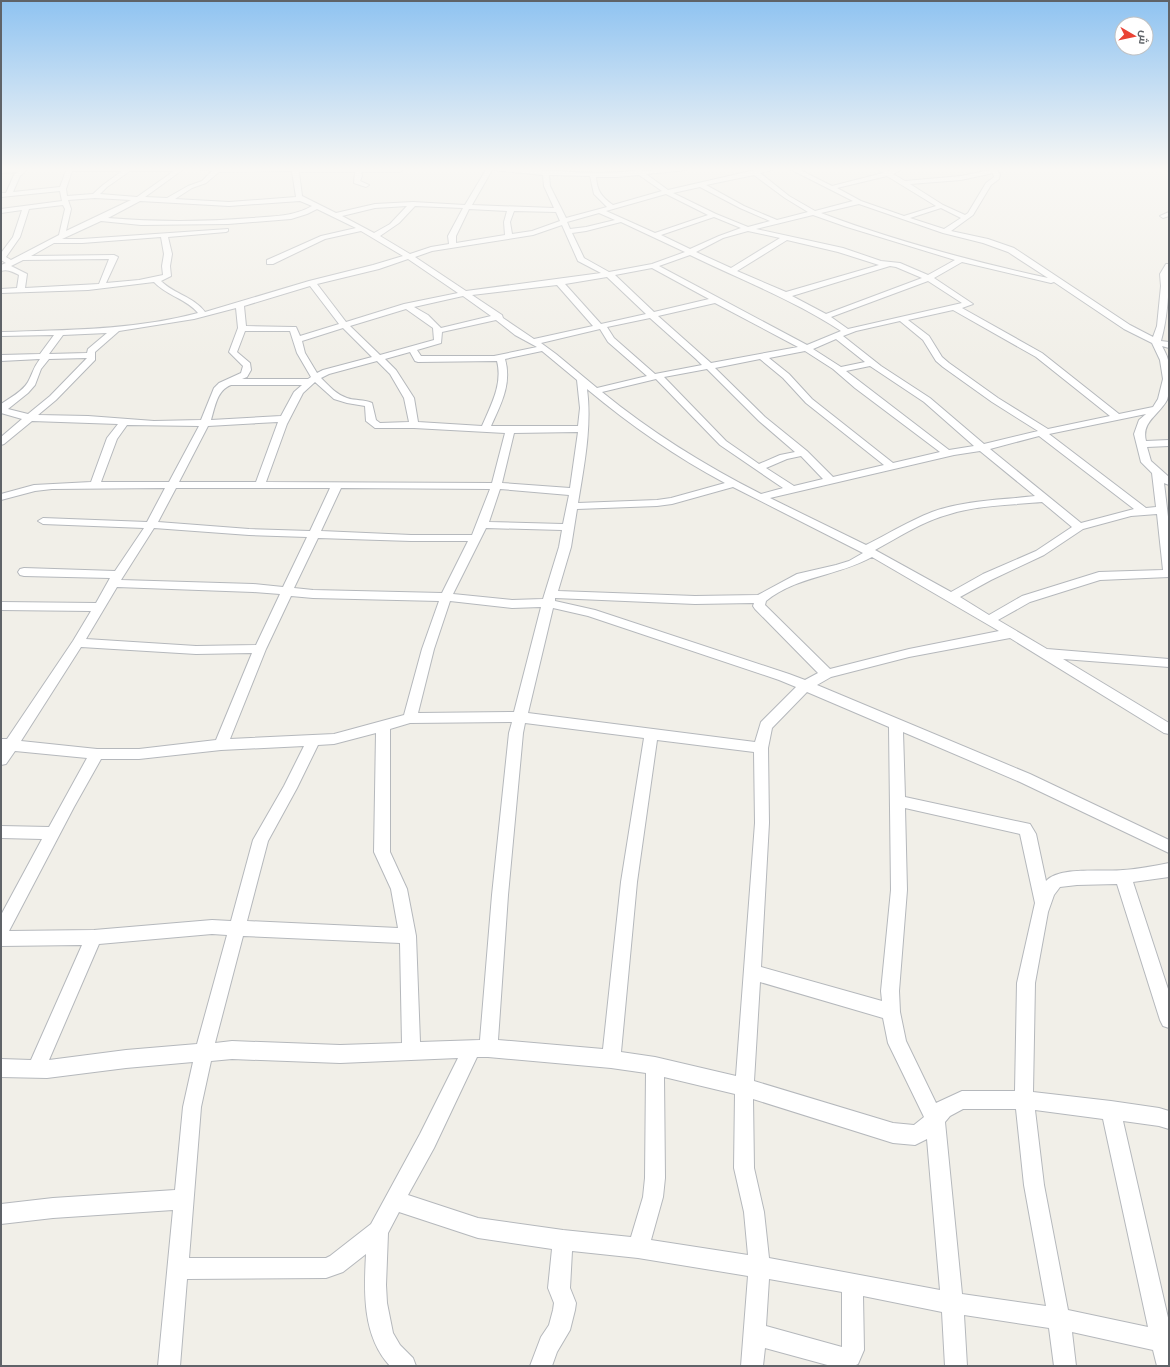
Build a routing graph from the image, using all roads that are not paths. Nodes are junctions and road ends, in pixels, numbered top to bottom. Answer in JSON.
{"nodes":[{"id":1,"x":569,"y":231,"type":"edge"},
{"id":2,"x":18,"y":232,"type":"edge"},
{"id":3,"x":63,"y":232,"type":"edge"},
{"id":4,"x":71,"y":232,"type":"edge"},
{"id":5,"x":214,"y":232,"type":"edge"},
{"id":6,"x":348,"y":232,"type":"edge"},
{"id":7,"x":369,"y":232,"type":"edge"},
{"id":8,"x":382,"y":232,"type":"edge"},
{"id":9,"x":454,"y":232,"type":"edge"},
{"id":10,"x":508,"y":232,"type":"edge"},
{"id":11,"x":536,"y":232,"type":"edge"},
{"id":12,"x":648,"y":232,"type":"edge"},
{"id":13,"x":666,"y":232,"type":"edge"},
{"id":14,"x":739,"y":232,"type":"edge"},
{"id":15,"x":762,"y":232,"type":"edge"},
{"id":16,"x":869,"y":232,"type":"edge"},
{"id":17,"x":944,"y":232,"type":"edge"},
{"id":18,"x":376,"y":235,"type":"junction"},
{"id":19,"x":655,"y":235,"type":"junction"},
{"id":20,"x":62,"y":236,"type":"junction"},
{"id":21,"x":164,"y":236,"type":"junction"},
{"id":22,"x":509,"y":237,"type":"junction"},
{"id":23,"x":787,"y":237,"type":"junction"},
{"id":24,"x":54,"y":241,"type":"junction"},
{"id":25,"x":453,"y":245,"type":"junction"},
{"id":26,"x":691,"y":252,"type":"junction"},
{"id":27,"x":410,"y":256,"type":"junction"},
{"id":28,"x":22,"y":258,"type":"junction"},
{"id":29,"x":961,"y":259,"type":"junction"},
{"id":30,"x":270,"y":262,"type":"dead end"},
{"id":31,"x":889,"y":264,"type":"junction"},
{"id":32,"x":653,"y":266,"type":"junction"},
{"id":33,"x":4,"y":267,"type":"edge"},
{"id":34,"x":1168,"y":267,"type":"edge"},
{"id":35,"x":732,"y":271,"type":"junction"},
{"id":36,"x":610,"y":275,"type":"junction"},
{"id":37,"x":929,"y":278,"type":"junction"},
{"id":38,"x":157,"y":280,"type":"junction"},
{"id":39,"x":312,"y":283,"type":"junction"},
{"id":40,"x":560,"y":283,"type":"junction"},
{"id":41,"x":1061,"y":283,"type":"junction"},
{"id":42,"x":102,"y":285,"type":"junction"},
{"id":43,"x":1167,"y":288,"type":"edge"},
{"id":44,"x":21,"y":290,"type":"junction"},
{"id":45,"x":1,"y":291,"type":"edge"},
{"id":46,"x":463,"y":294,"type":"junction"},
{"id":47,"x":785,"y":295,"type":"junction"},
{"id":48,"x":717,"y":300,"type":"junction"},
{"id":49,"x":240,"y":305,"type":"junction"},
{"id":50,"x":407,"y":306,"type":"junction"},
{"id":51,"x":956,"y":308,"type":"junction"},
{"id":52,"x":204,"y":314,"type":"junction"},
{"id":53,"x":652,"y":315,"type":"junction"},
{"id":54,"x":499,"y":317,"type":"junction"},
{"id":55,"x":825,"y":317,"type":"junction"},
{"id":56,"x":901,"y":318,"type":"junction"},
{"id":57,"x":345,"y":326,"type":"junction"},
{"id":58,"x":600,"y":326,"type":"junction"},
{"id":59,"x":242,"y":328,"type":"junction"},
{"id":60,"x":116,"y":329,"type":"junction"},
{"id":61,"x":437,"y":331,"type":"junction"},
{"id":62,"x":846,"y":331,"type":"junction"},
{"id":63,"x":60,"y":333,"type":"junction"},
{"id":64,"x":1,"y":334,"type":"edge"},
{"id":65,"x":837,"y":336,"type":"junction"},
{"id":66,"x":296,"y":340,"type":"junction"},
{"id":67,"x":532,"y":342,"type":"junction"},
{"id":68,"x":1156,"y":342,"type":"junction"},
{"id":69,"x":1169,"y":345,"type":"edge"},
{"id":70,"x":544,"y":348,"type":"junction"},
{"id":71,"x":806,"y":348,"type":"junction"},
{"id":72,"x":412,"y":349,"type":"junction"},
{"id":73,"x":91,"y":355,"type":"junction"},
{"id":74,"x":45,"y":356,"type":"junction"},
{"id":75,"x":761,"y":356,"type":"junction"},
{"id":76,"x":1,"y":358,"type":"edge"},
{"id":77,"x":378,"y":358,"type":"junction"},
{"id":78,"x":500,"y":358,"type":"junction"},
{"id":79,"x":872,"y":362,"type":"junction"},
{"id":80,"x":708,"y":367,"type":"junction"},
{"id":81,"x":840,"y":370,"type":"junction"},
{"id":82,"x":656,"y":377,"type":"junction"},
{"id":83,"x":312,"y":379,"type":"junction"},
{"id":84,"x":1168,"y":379,"type":"edge"},
{"id":85,"x":581,"y":380,"type":"junction"},
{"id":86,"x":230,"y":382,"type":"junction"},
{"id":87,"x":595,"y":391,"type":"junction"},
{"id":88,"x":3,"y":405,"type":"edge"},
{"id":89,"x":1156,"y":409,"type":"junction"},
{"id":90,"x":30,"y":418,"type":"junction"},
{"id":91,"x":1118,"y":418,"type":"junction"},
{"id":92,"x":285,"y":419,"type":"junction"},
{"id":93,"x":125,"y":422,"type":"junction"},
{"id":94,"x":205,"y":423,"type":"junction"},
{"id":95,"x":414,"y":425,"type":"junction"},
{"id":96,"x":484,"y":429,"type":"junction"},
{"id":97,"x":583,"y":429,"type":"junction"},
{"id":98,"x":510,"y":430,"type":"junction"},
{"id":99,"x":1044,"y":433,"type":"junction"},
{"id":100,"x":1,"y":442,"type":"edge"},
{"id":101,"x":1169,"y":442,"type":"edge"},
{"id":102,"x":1141,"y":444,"type":"junction"},
{"id":103,"x":984,"y":447,"type":"junction"},
{"id":104,"x":803,"y":452,"type":"junction"},
{"id":105,"x":948,"y":454,"type":"junction"},
{"id":106,"x":892,"y":467,"type":"junction"},
{"id":107,"x":758,"y":468,"type":"junction"},
{"id":108,"x":1157,"y":471,"type":"junction"},
{"id":109,"x":831,"y":481,"type":"junction"},
{"id":110,"x":1169,"y":482,"type":"edge"},
{"id":111,"x":734,"y":484,"type":"junction"},
{"id":112,"x":95,"y":485,"type":"junction"},
{"id":113,"x":172,"y":485,"type":"junction"},
{"id":114,"x":260,"y":485,"type":"junction"},
{"id":115,"x":337,"y":485,"type":"junction"},
{"id":116,"x":496,"y":486,"type":"junction"},
{"id":117,"x":793,"y":490,"type":"junction"},
{"id":118,"x":574,"y":492,"type":"junction"},
{"id":119,"x":1,"y":497,"type":"edge"},
{"id":120,"x":760,"y":497,"type":"junction"},
{"id":121,"x":1045,"y":498,"type":"junction"},
{"id":122,"x":572,"y":506,"type":"junction"},
{"id":123,"x":1161,"y":510,"type":"junction"},
{"id":124,"x":1143,"y":512,"type":"junction"},
{"id":125,"x":43,"y":521,"type":"dead end"},
{"id":126,"x":482,"y":524,"type":"junction"},
{"id":127,"x":151,"y":525,"type":"junction"},
{"id":128,"x":568,"y":527,"type":"junction"},
{"id":129,"x":1079,"y":527,"type":"junction"},
{"id":130,"x":315,"y":534,"type":"junction"},
{"id":131,"x":476,"y":538,"type":"junction"},
{"id":132,"x":868,"y":551,"type":"junction"},
{"id":133,"x":1169,"y":570,"type":"edge"},
{"id":134,"x":24,"y":572,"type":"dead end"},
{"id":135,"x":1169,"y":573,"type":"edge"},
{"id":136,"x":116,"y":579,"type":"junction"},
{"id":137,"x":288,"y":591,"type":"junction"},
{"id":138,"x":446,"y":597,"type":"junction"},
{"id":139,"x":951,"y":597,"type":"junction"},
{"id":140,"x":549,"y":599,"type":"junction"},
{"id":141,"x":761,"y":599,"type":"junction"},
{"id":142,"x":1,"y":606,"type":"edge"},
{"id":143,"x":99,"y":607,"type":"junction"},
{"id":144,"x":989,"y":620,"type":"junction"},
{"id":145,"x":1012,"y":633,"type":"junction"},
{"id":146,"x":78,"y":643,"type":"junction"},
{"id":147,"x":260,"y":649,"type":"junction"},
{"id":148,"x":1044,"y":653,"type":"junction"},
{"id":149,"x":1169,"y":663,"type":"edge"},
{"id":150,"x":827,"y":674,"type":"junction"},
{"id":151,"x":805,"y":686,"type":"junction"},
{"id":152,"x":410,"y":718,"type":"junction"},
{"id":153,"x":520,"y":718,"type":"junction"},
{"id":154,"x":896,"y":723,"type":"junction"},
{"id":155,"x":383,"y":726,"type":"junction"},
{"id":156,"x":1169,"y":729,"type":"edge"},
{"id":157,"x":651,"y":735,"type":"junction"},
{"id":158,"x":313,"y":741,"type":"junction"},
{"id":159,"x":6,"y":744,"type":"edge"},
{"id":160,"x":221,"y":745,"type":"junction"},
{"id":161,"x":761,"y":748,"type":"junction"},
{"id":162,"x":97,"y":754,"type":"junction"},
{"id":163,"x":1,"y":760,"type":"edge"},
{"id":164,"x":897,"y":801,"type":"junction"},
{"id":165,"x":1,"y":832,"type":"edge"},
{"id":166,"x":54,"y":833,"type":"junction"},
{"id":167,"x":1169,"y":847,"type":"edge"},
{"id":168,"x":1169,"y":870,"type":"edge"},
{"id":169,"x":1123,"y":877,"type":"junction"},
{"id":170,"x":1043,"y":903,"type":"junction"},
{"id":171,"x":238,"y":927,"type":"junction"},
{"id":172,"x":1,"y":931,"type":"edge"},
{"id":173,"x":408,"y":936,"type":"junction"},
{"id":174,"x":94,"y":937,"type":"junction"},
{"id":175,"x":1,"y":939,"type":"edge"},
{"id":176,"x":752,"y":972,"type":"junction"},
{"id":177,"x":891,"y":1012,"type":"junction"},
{"id":178,"x":1169,"y":1020,"type":"edge"},
{"id":179,"x":480,"y":1049,"type":"junction"},
{"id":180,"x":411,"y":1050,"type":"junction"},
{"id":181,"x":204,"y":1052,"type":"junction"},
{"id":182,"x":611,"y":1058,"type":"junction"},
{"id":183,"x":655,"y":1066,"type":"junction"},
{"id":184,"x":1,"y":1068,"type":"edge"},
{"id":185,"x":36,"y":1069,"type":"junction"},
{"id":186,"x":744,"y":1087,"type":"junction"},
{"id":187,"x":1024,"y":1100,"type":"junction"},
{"id":188,"x":1111,"y":1110,"type":"junction"},
{"id":189,"x":935,"y":1120,"type":"junction"},
{"id":190,"x":1169,"y":1120,"type":"edge"},
{"id":191,"x":183,"y":1199,"type":"junction"},
{"id":192,"x":394,"y":1200,"type":"junction"},
{"id":193,"x":1,"y":1214,"type":"edge"},
{"id":194,"x":378,"y":1231,"type":"junction"},
{"id":195,"x":563,"y":1240,"type":"junction"},
{"id":196,"x":638,"y":1248,"type":"junction"},
{"id":197,"x":758,"y":1267,"type":"junction"},
{"id":198,"x":177,"y":1269,"type":"junction"},
{"id":199,"x":852,"y":1283,"type":"junction"},
{"id":200,"x":952,"y":1303,"type":"junction"},
{"id":201,"x":1059,"y":1319,"type":"junction"},
{"id":202,"x":755,"y":1334,"type":"junction"},
{"id":203,"x":1166,"y":1342,"type":"edge"},
{"id":204,"x":168,"y":1366,"type":"edge"},
{"id":205,"x":405,"y":1366,"type":"edge"},
{"id":206,"x":541,"y":1366,"type":"edge"},
{"id":207,"x":752,"y":1366,"type":"edge"},
{"id":208,"x":956,"y":1366,"type":"edge"},
{"id":209,"x":1065,"y":1366,"type":"edge"},
{"id":210,"x":1168,"y":1366,"type":"edge"}],
"edges":[{"from":1,"to":36,"type":"street"},
{"from":2,"to":33,"type":"street"},
{"from":3,"to":20,"type":"street"},
{"from":4,"to":20,"type":"street"},
{"from":5,"to":21,"type":"street"},
{"from":6,"to":30,"type":"street"},
{"from":7,"to":18,"type":"street"},
{"from":8,"to":18,"type":"street"},
{"from":9,"to":25,"type":"street"},
{"from":10,"to":22,"type":"street"},
{"from":11,"to":22,"type":"street"},
{"from":12,"to":19,"type":"street"},
{"from":13,"to":19,"type":"street"},
{"from":14,"to":26,"type":"street"},
{"from":15,"to":23,"type":"street"},
{"from":16,"to":29,"type":"street"},
{"from":17,"to":41,"type":"street"},
{"from":18,"to":27,"type":"street"},
{"from":19,"to":26,"type":"street"},
{"from":20,"to":24,"type":"street"},
{"from":21,"to":24,"type":"street"},
{"from":21,"to":38,"type":"street"},
{"from":22,"to":25,"type":"street"},
{"from":23,"to":31,"type":"street"},
{"from":23,"to":35,"type":"street"},
{"from":24,"to":28,"type":"street"},
{"from":25,"to":27,"type":"street"},
{"from":26,"to":32,"type":"street"},
{"from":26,"to":35,"type":"street"},
{"from":27,"to":39,"type":"street"},
{"from":27,"to":46,"type":"street"},
{"from":28,"to":33,"type":"street"},
{"from":28,"to":42,"type":"street"},
{"from":29,"to":37,"type":"street"},
{"from":29,"to":41,"type":"street"},
{"from":31,"to":37,"type":"street"},
{"from":31,"to":47,"type":"street"},
{"from":32,"to":36,"type":"street"},
{"from":32,"to":48,"type":"street"},
{"from":33,"to":44,"type":"street"},
{"from":34,"to":43,"type":"street"},
{"from":35,"to":47,"type":"street"},
{"from":36,"to":40,"type":"street"},
{"from":36,"to":53,"type":"street"},
{"from":37,"to":51,"type":"street"},
{"from":37,"to":55,"type":"street"},
{"from":38,"to":42,"type":"street"},
{"from":38,"to":52,"type":"street"},
{"from":39,"to":49,"type":"street"},
{"from":39,"to":57,"type":"street"},
{"from":40,"to":46,"type":"street"},
{"from":40,"to":58,"type":"street"},
{"from":41,"to":68,"type":"street"},
{"from":42,"to":44,"type":"street"},
{"from":43,"to":68,"type":"street"},
{"from":44,"to":45,"type":"street"},
{"from":46,"to":50,"type":"street"},
{"from":46,"to":54,"type":"street"},
{"from":47,"to":55,"type":"street"},
{"from":48,"to":53,"type":"street"},
{"from":48,"to":71,"type":"street"},
{"from":49,"to":52,"type":"street"},
{"from":49,"to":59,"type":"street"},
{"from":50,"to":57,"type":"street"},
{"from":50,"to":61,"type":"street"},
{"from":51,"to":56,"type":"street"},
{"from":51,"to":91,"type":"street"},
{"from":52,"to":60,"type":"street"},
{"from":53,"to":58,"type":"street"},
{"from":53,"to":80,"type":"street"},
{"from":54,"to":61,"type":"street"},
{"from":54,"to":67,"type":"street"},
{"from":55,"to":62,"type":"street"},
{"from":56,"to":62,"type":"street"},
{"from":56,"to":99,"type":"street"},
{"from":57,"to":66,"type":"street"},
{"from":57,"to":77,"type":"street"},
{"from":58,"to":67,"type":"street"},
{"from":58,"to":82,"type":"street"},
{"from":59,"to":66,"type":"street"},
{"from":59,"to":86,"type":"street"},
{"from":60,"to":63,"type":"street"},
{"from":60,"to":73,"type":"street"},
{"from":61,"to":72,"type":"street"},
{"from":62,"to":65,"type":"street"},
{"from":63,"to":64,"type":"street"},
{"from":63,"to":74,"type":"street"},
{"from":65,"to":71,"type":"street"},
{"from":65,"to":79,"type":"street"},
{"from":66,"to":83,"type":"street"},
{"from":67,"to":70,"type":"street"},
{"from":68,"to":69,"type":"street"},
{"from":68,"to":84,"type":"street"},
{"from":70,"to":78,"type":"street"},
{"from":70,"to":85,"type":"street"},
{"from":71,"to":75,"type":"street"},
{"from":71,"to":81,"type":"street"},
{"from":72,"to":77,"type":"street"},
{"from":72,"to":78,"type":"street"},
{"from":73,"to":74,"type":"street"},
{"from":73,"to":90,"type":"street"},
{"from":74,"to":76,"type":"street"},
{"from":74,"to":88,"type":"street"},
{"from":75,"to":80,"type":"street"},
{"from":75,"to":106,"type":"street"},
{"from":77,"to":83,"type":"street"},
{"from":77,"to":95,"type":"street"},
{"from":78,"to":96,"type":"street"},
{"from":79,"to":81,"type":"street"},
{"from":79,"to":103,"type":"street"},
{"from":80,"to":82,"type":"street"},
{"from":80,"to":104,"type":"street"},
{"from":81,"to":105,"type":"street"},
{"from":82,"to":87,"type":"street"},
{"from":82,"to":107,"type":"street"},
{"from":83,"to":86,"type":"street"},
{"from":83,"to":92,"type":"street"},
{"from":83,"to":95,"type":"street"},
{"from":84,"to":89,"type":"street"},
{"from":85,"to":87,"type":"street"},
{"from":85,"to":97,"type":"street"},
{"from":86,"to":94,"type":"street"},
{"from":87,"to":111,"type":"street"},
{"from":88,"to":90,"type":"street"},
{"from":89,"to":91,"type":"street"},
{"from":89,"to":102,"type":"street"},
{"from":90,"to":93,"type":"street"},
{"from":90,"to":100,"type":"street"},
{"from":91,"to":99,"type":"street"},
{"from":92,"to":94,"type":"street"},
{"from":92,"to":114,"type":"street"},
{"from":93,"to":94,"type":"street"},
{"from":93,"to":112,"type":"street"},
{"from":94,"to":113,"type":"street"},
{"from":95,"to":96,"type":"street"},
{"from":96,"to":98,"type":"street"},
{"from":97,"to":98,"type":"street"},
{"from":97,"to":118,"type":"street"},
{"from":98,"to":116,"type":"street"},
{"from":99,"to":103,"type":"street"},
{"from":99,"to":124,"type":"street"},
{"from":101,"to":102,"type":"street"},
{"from":102,"to":108,"type":"street"},
{"from":103,"to":105,"type":"street"},
{"from":103,"to":121,"type":"street"},
{"from":104,"to":107,"type":"street"},
{"from":104,"to":109,"type":"street"},
{"from":105,"to":106,"type":"street"},
{"from":106,"to":109,"type":"street"},
{"from":107,"to":117,"type":"street"},
{"from":108,"to":110,"type":"street"},
{"from":108,"to":123,"type":"street"},
{"from":109,"to":117,"type":"street"},
{"from":111,"to":120,"type":"street"},
{"from":111,"to":122,"type":"street"},
{"from":112,"to":113,"type":"street"},
{"from":112,"to":119,"type":"street"},
{"from":113,"to":114,"type":"street"},
{"from":113,"to":127,"type":"street"},
{"from":114,"to":115,"type":"street"},
{"from":115,"to":116,"type":"street"},
{"from":115,"to":130,"type":"street"},
{"from":116,"to":118,"type":"street"},
{"from":116,"to":126,"type":"street"},
{"from":117,"to":120,"type":"street"},
{"from":118,"to":122,"type":"street"},
{"from":120,"to":132,"type":"street"},
{"from":121,"to":129,"type":"street"},
{"from":121,"to":132,"type":"street"},
{"from":122,"to":128,"type":"street"},
{"from":123,"to":124,"type":"street"},
{"from":123,"to":133,"type":"street"},
{"from":124,"to":129,"type":"street"},
{"from":125,"to":127,"type":"street"},
{"from":126,"to":128,"type":"street"},
{"from":126,"to":131,"type":"street"},
{"from":127,"to":130,"type":"street"},
{"from":127,"to":136,"type":"street"},
{"from":128,"to":140,"type":"street"},
{"from":129,"to":139,"type":"street"},
{"from":130,"to":131,"type":"street"},
{"from":130,"to":137,"type":"street"},
{"from":131,"to":138,"type":"street"},
{"from":132,"to":139,"type":"street"},
{"from":132,"to":141,"type":"street"},
{"from":134,"to":136,"type":"street"},
{"from":135,"to":144,"type":"street"},
{"from":136,"to":137,"type":"street"},
{"from":136,"to":143,"type":"street"},
{"from":137,"to":138,"type":"street"},
{"from":137,"to":147,"type":"street"},
{"from":138,"to":140,"type":"street"},
{"from":138,"to":152,"type":"street"},
{"from":139,"to":144,"type":"street"},
{"from":140,"to":141,"type":"street"},
{"from":140,"to":151,"type":"street"},
{"from":140,"to":153,"type":"street"},
{"from":141,"to":150,"type":"street"},
{"from":142,"to":143,"type":"street"},
{"from":143,"to":146,"type":"street"},
{"from":144,"to":145,"type":"street"},
{"from":145,"to":148,"type":"street"},
{"from":145,"to":150,"type":"street"},
{"from":146,"to":147,"type":"street"},
{"from":146,"to":159,"type":"street"},
{"from":147,"to":160,"type":"street"},
{"from":148,"to":149,"type":"street"},
{"from":148,"to":156,"type":"street"},
{"from":150,"to":151,"type":"street"},
{"from":151,"to":154,"type":"street"},
{"from":151,"to":161,"type":"street"},
{"from":152,"to":153,"type":"street"},
{"from":152,"to":155,"type":"street"},
{"from":153,"to":157,"type":"street"},
{"from":153,"to":179,"type":"street"},
{"from":154,"to":164,"type":"street"},
{"from":154,"to":167,"type":"street"},
{"from":155,"to":158,"type":"street"},
{"from":155,"to":173,"type":"street"},
{"from":157,"to":161,"type":"street"},
{"from":157,"to":182,"type":"street"},
{"from":158,"to":160,"type":"street"},
{"from":158,"to":171,"type":"street"},
{"from":159,"to":162,"type":"street"},
{"from":159,"to":163,"type":"street"},
{"from":160,"to":162,"type":"street"},
{"from":161,"to":176,"type":"street"},
{"from":162,"to":166,"type":"street"},
{"from":164,"to":170,"type":"street"},
{"from":164,"to":177,"type":"street"},
{"from":165,"to":166,"type":"street"},
{"from":166,"to":172,"type":"street"},
{"from":168,"to":169,"type":"street"},
{"from":169,"to":170,"type":"street"},
{"from":169,"to":178,"type":"street"},
{"from":170,"to":187,"type":"street"},
{"from":171,"to":173,"type":"street"},
{"from":171,"to":174,"type":"street"},
{"from":171,"to":181,"type":"street"},
{"from":173,"to":180,"type":"street"},
{"from":174,"to":175,"type":"street"},
{"from":174,"to":185,"type":"street"},
{"from":176,"to":177,"type":"street"},
{"from":176,"to":186,"type":"street"},
{"from":177,"to":189,"type":"street"},
{"from":179,"to":180,"type":"street"},
{"from":179,"to":182,"type":"street"},
{"from":179,"to":192,"type":"street"},
{"from":180,"to":181,"type":"street"},
{"from":181,"to":185,"type":"street"},
{"from":181,"to":191,"type":"street"},
{"from":182,"to":183,"type":"street"},
{"from":183,"to":186,"type":"street"},
{"from":183,"to":196,"type":"street"},
{"from":184,"to":185,"type":"street"},
{"from":186,"to":189,"type":"street"},
{"from":186,"to":197,"type":"street"},
{"from":187,"to":188,"type":"street"},
{"from":187,"to":189,"type":"street"},
{"from":187,"to":201,"type":"street"},
{"from":188,"to":190,"type":"street"},
{"from":188,"to":203,"type":"street"},
{"from":189,"to":200,"type":"street"},
{"from":191,"to":193,"type":"street"},
{"from":191,"to":198,"type":"street"},
{"from":192,"to":194,"type":"street"},
{"from":192,"to":195,"type":"street"},
{"from":194,"to":198,"type":"street"},
{"from":194,"to":205,"type":"street"},
{"from":195,"to":196,"type":"street"},
{"from":195,"to":206,"type":"street"},
{"from":196,"to":197,"type":"street"},
{"from":197,"to":199,"type":"street"},
{"from":197,"to":202,"type":"street"},
{"from":198,"to":204,"type":"street"},
{"from":199,"to":200,"type":"street"},
{"from":199,"to":202,"type":"street"},
{"from":200,"to":201,"type":"street"},
{"from":200,"to":208,"type":"street"},
{"from":201,"to":203,"type":"street"},
{"from":201,"to":209,"type":"street"},
{"from":202,"to":207,"type":"street"},
{"from":203,"to":210,"type":"street"}]}
